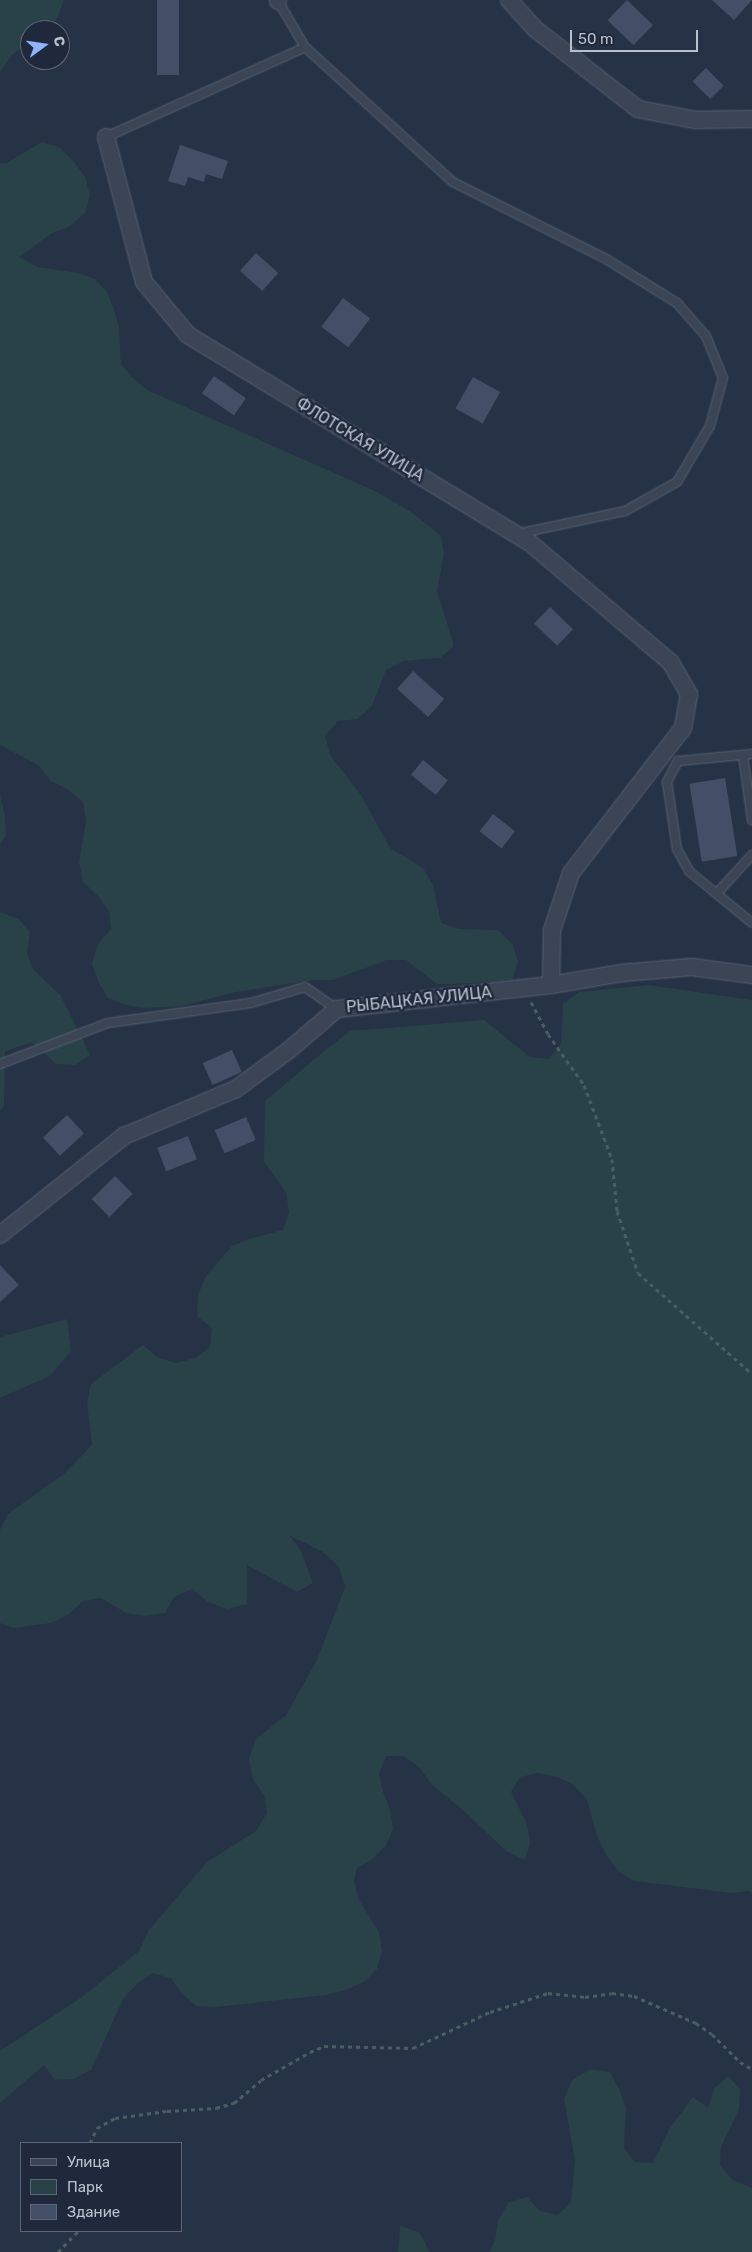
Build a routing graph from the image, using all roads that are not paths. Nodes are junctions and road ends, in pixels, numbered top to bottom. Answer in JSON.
{"nodes":[{"id":1,"x":509,"y":0,"type":"edge"},
{"id":2,"x":278,"y":1,"type":"edge"},
{"id":3,"x":305,"y":47,"type":"junction"},
{"id":4,"x":752,"y":119,"type":"edge"},
{"id":5,"x":106,"y":137,"type":"joint"},
{"id":6,"x":515,"y":534,"type":"junction"},
{"id":7,"x":752,"y":754,"type":"edge"},
{"id":8,"x":743,"y":755,"type":"junction"},
{"id":9,"x":752,"y":820,"type":"edge"},
{"id":10,"x":752,"y":855,"type":"edge"},
{"id":11,"x":717,"y":893,"type":"junction"},
{"id":12,"x":752,"y":923,"type":"edge"},
{"id":13,"x":752,"y":975,"type":"edge"},
{"id":14,"x":551,"y":985,"type":"junction"},
{"id":15,"x":337,"y":1009,"type":"junction"},
{"id":16,"x":0,"y":1064,"type":"edge"},
{"id":17,"x":0,"y":1234,"type":"edge"}],
"edges":[{"from":1,"to":4,"type":"street"},
{"from":2,"to":3,"type":"lane"},
{"from":3,"to":5,"type":"lane"},
{"from":3,"to":6,"type":"lane"},
{"from":5,"to":6,"type":"street","name":"ФЛОТСКАЯ УЛИЦА"},
{"from":6,"to":14,"type":"street","name":"ФЛОТСКАЯ УЛИЦА"},
{"from":7,"to":8,"type":"lane"},
{"from":8,"to":9,"type":"lane"},
{"from":8,"to":11,"type":"lane"},
{"from":10,"to":11,"type":"lane"},
{"from":11,"to":12,"type":"lane"},
{"from":13,"to":14,"type":"street"},
{"from":14,"to":15,"type":"street","name":"РЫБАЦКАЯ УЛИЦА"},
{"from":15,"to":16,"type":"lane"},
{"from":15,"to":17,"type":"street","name":"РЫБАЦКАЯ УЛИЦА"}]}
